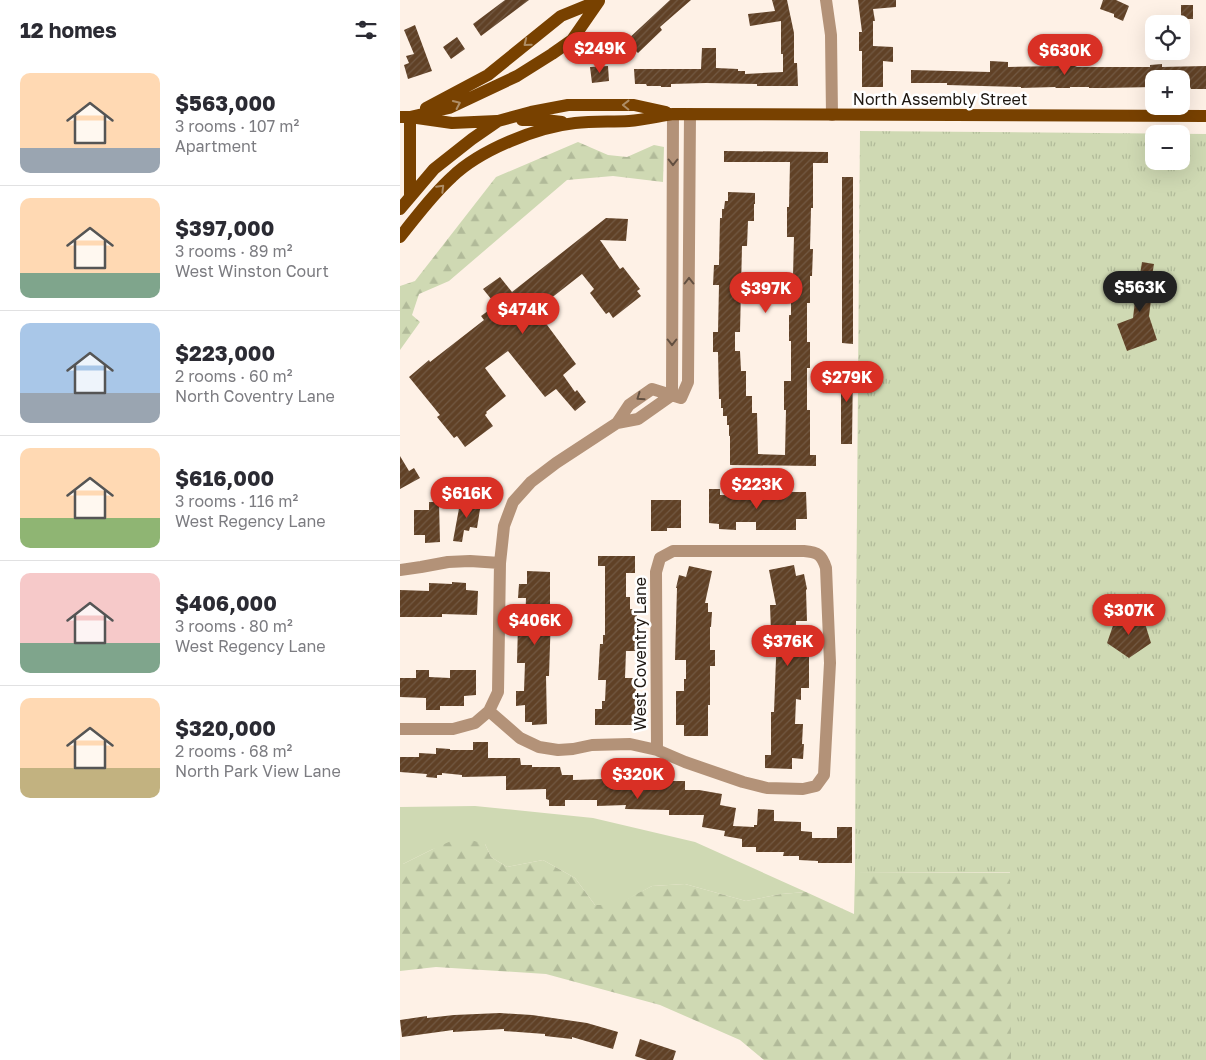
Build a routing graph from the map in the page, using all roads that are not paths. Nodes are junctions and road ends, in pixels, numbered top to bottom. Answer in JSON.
{"nodes":[{"id":1,"x":599,"y":0,"type":"edge"},
{"id":2,"x":826,"y":0,"type":"edge"},
{"id":3,"x":674,"y":114,"type":"junction"},
{"id":4,"x":690,"y":114,"type":"junction"},
{"id":5,"x":832,"y":115,"type":"junction"},
{"id":6,"x":1206,"y":116,"type":"edge"},
{"id":7,"x":405,"y":117,"type":"edge"},
{"id":8,"x":498,"y":121,"type":"junction"},
{"id":9,"x":574,"y":123,"type":"junction"},
{"id":10,"x":410,"y":196,"type":"junction"},
{"id":11,"x":400,"y":209,"type":"edge"},
{"id":12,"x":673,"y":211,"type":"junction"},
{"id":13,"x":689,"y":214,"type":"junction"},
{"id":14,"x":400,"y":237,"type":"edge"},
{"id":15,"x":672,"y":322,"type":"junction"},
{"id":16,"x":688,"y":322,"type":"junction"},
{"id":17,"x":676,"y":397,"type":"junction"},
{"id":18,"x":500,"y":563,"type":"junction"},
{"id":19,"x":400,"y":570,"type":"edge"},
{"id":20,"x":489,"y":712,"type":"junction"},
{"id":21,"x":400,"y":729,"type":"edge"},
{"id":22,"x":657,"y":750,"type":"junction"}],
"edges":[{"from":1,"to":7,"type":"main road","one_way":true},
{"from":7,"to":1,"type":"main road","one_way":true},
{"from":2,"to":5,"type":"street"},
{"from":3,"to":4,"type":"main road","name":"North Assembly Street"},
{"from":3,"to":8,"type":"main road","name":"North Assembly Street","one_way":true},
{"from":3,"to":9,"type":"main road","name":"North Assembly Street"},
{"from":3,"to":12,"type":"street","one_way":true},
{"from":4,"to":5,"type":"main road","name":"North Assembly Street"},
{"from":4,"to":13,"type":"street"},
{"from":5,"to":6,"type":"main road","name":"North Assembly Street"},
{"from":7,"to":8,"type":"main road"},
{"from":7,"to":10,"type":"main road"},
{"from":8,"to":9,"type":"main road"},
{"from":8,"to":10,"type":"main road","name":"North Assembly Street"},
{"from":14,"to":9,"type":"main road","name":"North Assembly Street","one_way":true},
{"from":10,"to":11,"type":"main road","name":"North Assembly Street"},
{"from":12,"to":13,"type":"street"},
{"from":12,"to":15,"type":"street"},
{"from":16,"to":13,"type":"street","one_way":true},
{"from":15,"to":16,"type":"street"},
{"from":15,"to":17,"type":"street","one_way":true},
{"from":16,"to":17,"type":"street"},
{"from":17,"to":18,"type":"street"},
{"from":18,"to":19,"type":"street"},
{"from":18,"to":20,"type":"street"},
{"from":20,"to":21,"type":"street"},
{"from":20,"to":22,"type":"street"},
{"from":22,"to":22,"type":"street","name":"West Coventry Lane"}]}
